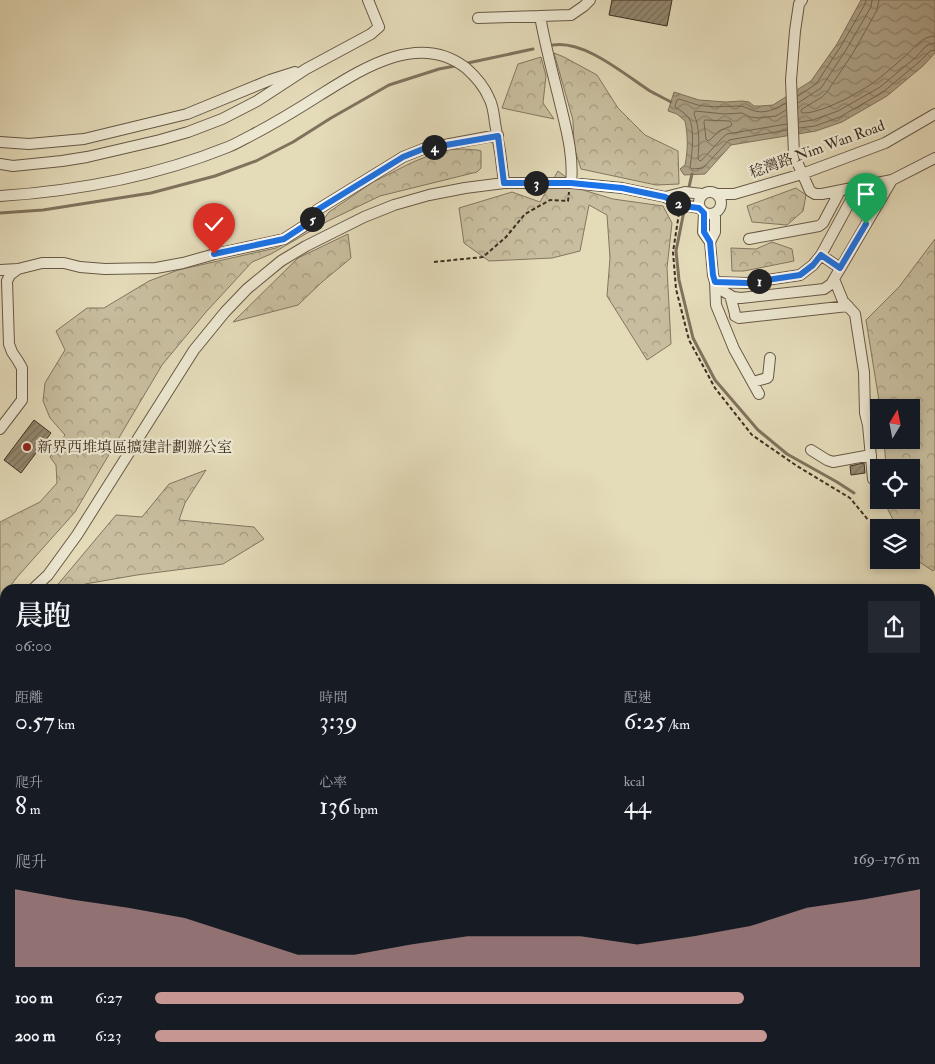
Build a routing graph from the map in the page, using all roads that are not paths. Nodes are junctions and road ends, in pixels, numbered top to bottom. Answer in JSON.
{"nodes":[{"id":1,"x":368,"y":0,"type":"edge"},
{"id":2,"x":590,"y":0,"type":"edge"},
{"id":3,"x":802,"y":0,"type":"edge"},
{"id":4,"x":540,"y":16,"type":"junction"},
{"id":5,"x":478,"y":18,"type":"dead end"},
{"id":6,"x":306,"y":69,"type":"junction"},
{"id":7,"x":935,"y":114,"type":"edge"},
{"id":8,"x":498,"y":136,"type":"junction"},
{"id":9,"x":0,"y":142,"type":"edge"},
{"id":10,"x":935,"y":158,"type":"edge"},
{"id":11,"x":0,"y":164,"type":"edge"},
{"id":12,"x":802,"y":174,"type":"junction"},
{"id":13,"x":892,"y":180,"type":"junction"},
{"id":14,"x":504,"y":183,"type":"junction"},
{"id":15,"x":571,"y":183,"type":"junction"},
{"id":16,"x":858,"y":187,"type":"junction"},
{"id":17,"x":840,"y":191,"type":"junction"},
{"id":18,"x":702,"y":194,"type":"junction"},
{"id":19,"x":717,"y":194,"type":"junction"},
{"id":20,"x":734,"y":194,"type":"junction"},
{"id":21,"x":0,"y":196,"type":"edge"},
{"id":22,"x":665,"y":197,"type":"junction"},
{"id":23,"x":721,"y":204,"type":"junction"},
{"id":24,"x":702,"y":210,"type":"junction"},
{"id":25,"x":715,"y":213,"type":"junction"},
{"id":26,"x":749,"y":239,"type":"dead end"},
{"id":27,"x":710,"y":242,"type":"junction"},
{"id":28,"x":821,"y":255,"type":"junction"},
{"id":29,"x":840,"y":268,"type":"junction"},
{"id":30,"x":18,"y":269,"type":"junction"},
{"id":31,"x":0,"y":270,"type":"edge"},
{"id":32,"x":834,"y":279,"type":"junction"},
{"id":33,"x":715,"y":282,"type":"junction"},
{"id":34,"x":730,"y":295,"type":"junction"},
{"id":35,"x":848,"y":306,"type":"junction"},
{"id":36,"x":770,"y":358,"type":"dead end"},
{"id":37,"x":753,"y":382,"type":"junction"},
{"id":38,"x":759,"y":394,"type":"dead end"},
{"id":39,"x":0,"y":429,"type":"edge"},
{"id":40,"x":811,"y":450,"type":"dead end"},
{"id":41,"x":870,"y":455,"type":"junction"},
{"id":42,"x":870,"y":459,"type":"edge"},
{"id":43,"x":38,"y":584,"type":"edge"}],
"edges":[{"from":1,"to":6,"type":"street"},
{"from":2,"to":4,"type":"street"},
{"from":3,"to":12,"type":"street"},
{"from":4,"to":5,"type":"street"},
{"from":4,"to":15,"type":"street"},
{"from":6,"to":9,"type":"street"},
{"from":6,"to":11,"type":"street"},
{"from":7,"to":12,"type":"street","name":"稔灣路 Nim Wan Road"},
{"from":8,"to":14,"type":"street"},
{"from":8,"to":21,"type":"street"},
{"from":8,"to":30,"type":"street"},
{"from":10,"to":13,"type":"street"},
{"from":12,"to":17,"type":"street"},
{"from":12,"to":20,"type":"street","name":"稔灣路 Nim Wan Road"},
{"from":13,"to":16,"type":"street"},
{"from":13,"to":29,"type":"street"},
{"from":14,"to":15,"type":"street","name":"稔灣路 Nim Wan Road"},
{"from":14,"to":43,"type":"street","name":"稔灣路 Nim Wan Road"},
{"from":15,"to":22,"type":"street","name":"稔灣路 Nim Wan Road"},
{"from":16,"to":17,"type":"street"},
{"from":16,"to":28,"type":"street"},
{"from":17,"to":26,"type":"street"},
{"from":18,"to":19,"type":"street","name":"稔灣路 Nim Wan Road"},
{"from":18,"to":22,"type":"street","name":"稔灣路 Nim Wan Road"},
{"from":18,"to":24,"type":"street"},
{"from":19,"to":20,"type":"street","name":"稔灣路 Nim Wan Road"},
{"from":19,"to":23,"type":"street"},
{"from":20,"to":23,"type":"street","name":"稔灣路 Nim Wan Road"},
{"from":22,"to":24,"type":"street","name":"稔灣路 Nim Wan Road"},
{"from":23,"to":25,"type":"street","name":"稔灣路 Nim Wan Road"},
{"from":24,"to":25,"type":"street","name":"稔灣路 Nim Wan Road"},
{"from":24,"to":27,"type":"street"},
{"from":25,"to":27,"type":"street"},
{"from":27,"to":33,"type":"street"},
{"from":28,"to":29,"type":"street"},
{"from":28,"to":33,"type":"street"},
{"from":29,"to":32,"type":"street"},
{"from":30,"to":31,"type":"street"},
{"from":30,"to":39,"type":"street"},
{"from":32,"to":34,"type":"street"},
{"from":32,"to":35,"type":"street"},
{"from":33,"to":34,"type":"street"},
{"from":33,"to":37,"type":"street"},
{"from":34,"to":35,"type":"street"},
{"from":35,"to":41,"type":"street"},
{"from":36,"to":37,"type":"street"},
{"from":37,"to":38,"type":"street"},
{"from":40,"to":41,"type":"street"},
{"from":41,"to":42,"type":"street"}]}
